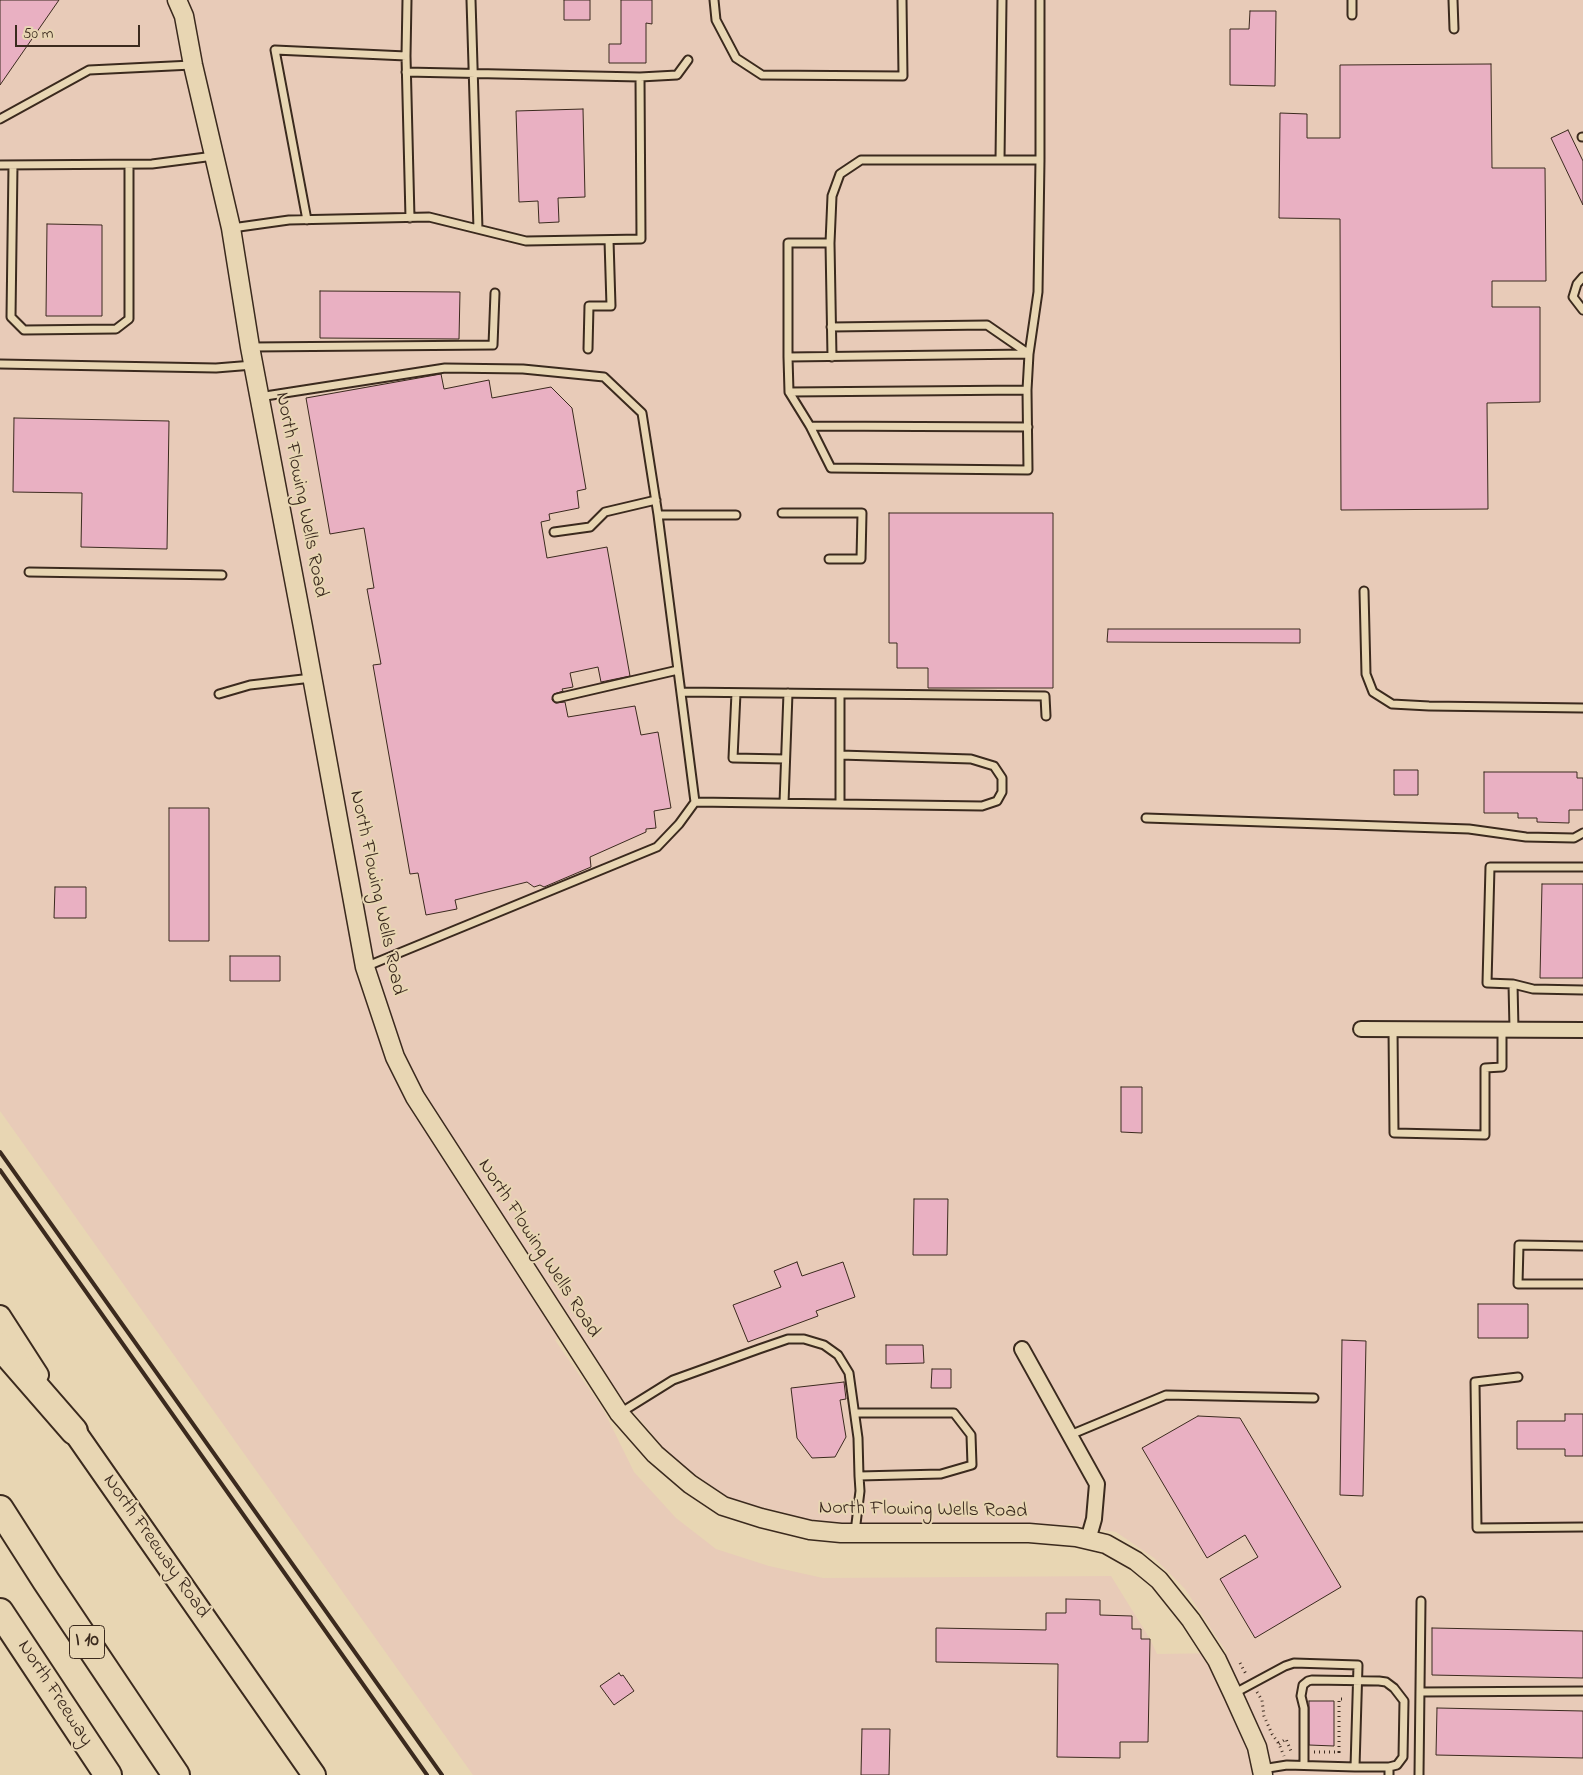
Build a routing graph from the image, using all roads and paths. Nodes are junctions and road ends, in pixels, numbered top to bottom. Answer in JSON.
{"nodes":[{"id":1,"x":178,"y":0,"type":"edge"},
{"id":2,"x":407,"y":0,"type":"edge"},
{"id":3,"x":471,"y":0,"type":"edge"},
{"id":4,"x":714,"y":0,"type":"edge"},
{"id":5,"x":902,"y":0,"type":"edge"},
{"id":6,"x":1002,"y":0,"type":"edge"},
{"id":7,"x":1040,"y":0,"type":"edge"},
{"id":8,"x":1352,"y":0,"type":"edge"},
{"id":9,"x":1454,"y":0,"type":"edge"},
{"id":10,"x":1352,"y":15,"type":"dead end"},
{"id":11,"x":1454,"y":29,"type":"dead end"},
{"id":12,"x":406,"y":56,"type":"junction"},
{"id":13,"x":688,"y":60,"type":"dead end"},
{"id":14,"x":193,"y":65,"type":"junction"},
{"id":15,"x":406,"y":72,"type":"junction"},
{"id":16,"x":473,"y":73,"type":"junction"},
{"id":17,"x":640,"y":77,"type":"junction"},
{"id":18,"x":0,"y":119,"type":"edge"},
{"id":19,"x":214,"y":156,"type":"junction"},
{"id":20,"x":1000,"y":160,"type":"junction"},
{"id":21,"x":1040,"y":160,"type":"junction"},
{"id":22,"x":0,"y":165,"type":"edge"},
{"id":23,"x":13,"y":165,"type":"junction"},
{"id":24,"x":129,"y":165,"type":"junction"},
{"id":25,"x":410,"y":218,"type":"junction"},
{"id":26,"x":307,"y":220,"type":"junction"},
{"id":27,"x":231,"y":228,"type":"junction"},
{"id":28,"x":478,"y":229,"type":"junction"},
{"id":29,"x":609,"y":240,"type":"junction"},
{"id":30,"x":830,"y":242,"type":"junction"},
{"id":31,"x":1583,"y":277,"type":"edge"},
{"id":32,"x":495,"y":293,"type":"dead end"},
{"id":33,"x":1583,"y":310,"type":"edge"},
{"id":34,"x":831,"y":327,"type":"junction"},
{"id":35,"x":250,"y":347,"type":"junction"},
{"id":36,"x":588,"y":349,"type":"dead end"},
{"id":37,"x":1029,"y":354,"type":"junction"},
{"id":38,"x":788,"y":357,"type":"junction"},
{"id":39,"x":832,"y":357,"type":"junction"},
{"id":40,"x":0,"y":364,"type":"edge"},
{"id":41,"x":253,"y":365,"type":"junction"},
{"id":42,"x":1027,"y":390,"type":"junction"},
{"id":43,"x":789,"y":392,"type":"junction"},
{"id":44,"x":259,"y":397,"type":"junction"},
{"id":45,"x":810,"y":426,"type":"junction"},
{"id":46,"x":1028,"y":427,"type":"junction"},
{"id":47,"x":656,"y":500,"type":"junction"},
{"id":48,"x":782,"y":513,"type":"dead end"},
{"id":49,"x":658,"y":514,"type":"junction"},
{"id":50,"x":736,"y":515,"type":"dead end"},
{"id":51,"x":554,"y":532,"type":"dead end"},
{"id":52,"x":829,"y":559,"type":"dead end"},
{"id":53,"x":29,"y":572,"type":"dead end"},
{"id":54,"x":222,"y":575,"type":"dead end"},
{"id":55,"x":1364,"y":591,"type":"dead end"},
{"id":56,"x":678,"y":670,"type":"junction"},
{"id":57,"x":312,"y":678,"type":"junction"},
{"id":58,"x":681,"y":692,"type":"junction"},
{"id":59,"x":736,"y":692,"type":"junction"},
{"id":60,"x":788,"y":693,"type":"junction"},
{"id":61,"x":219,"y":694,"type":"dead end"},
{"id":62,"x":840,"y":694,"type":"junction"},
{"id":63,"x":557,"y":698,"type":"dead end"},
{"id":64,"x":1583,"y":708,"type":"edge"},
{"id":65,"x":1046,"y":716,"type":"dead end"},
{"id":66,"x":840,"y":755,"type":"junction"},
{"id":67,"x":785,"y":759,"type":"junction"},
{"id":68,"x":695,"y":802,"type":"junction"},
{"id":69,"x":784,"y":803,"type":"junction"},
{"id":70,"x":840,"y":804,"type":"junction"},
{"id":71,"x":1146,"y":818,"type":"dead end"},
{"id":72,"x":1583,"y":832,"type":"edge"},
{"id":73,"x":1583,"y":867,"type":"edge"},
{"id":74,"x":365,"y":967,"type":"junction"},
{"id":75,"x":1513,"y":984,"type":"junction"},
{"id":76,"x":1583,"y":990,"type":"edge"},
{"id":77,"x":1361,"y":1028,"type":"dead end"},
{"id":78,"x":1393,"y":1028,"type":"junction"},
{"id":79,"x":1508,"y":1029,"type":"junction"},
{"id":80,"x":1583,"y":1030,"type":"edge"},
{"id":81,"x":1583,"y":1246,"type":"edge"},
{"id":82,"x":1583,"y":1284,"type":"edge"},
{"id":83,"x":0,"y":1316,"type":"edge"},
{"id":84,"x":0,"y":1346,"type":"edge"},
{"id":85,"x":1022,"y":1349,"type":"dead end"},
{"id":86,"x":1518,"y":1377,"type":"dead end"},
{"id":87,"x":1314,"y":1398,"type":"dead end"},
{"id":88,"x":855,"y":1412,"type":"junction"},
{"id":89,"x":620,"y":1413,"type":"junction"},
{"id":90,"x":74,"y":1431,"type":"junction"},
{"id":91,"x":1070,"y":1435,"type":"junction"},
{"id":92,"x":859,"y":1476,"type":"junction"},
{"id":93,"x":0,"y":1509,"type":"edge"},
{"id":94,"x":1583,"y":1527,"type":"edge"},
{"id":95,"x":855,"y":1533,"type":"junction"},
{"id":96,"x":1088,"y":1540,"type":"junction"},
{"id":97,"x":1421,"y":1601,"type":"dead end"},
{"id":98,"x":0,"y":1612,"type":"edge"},
{"id":99,"x":1240,"y":1664,"type":"dead end"},
{"id":100,"x":1357,"y":1680,"type":"junction"},
{"id":101,"x":1252,"y":1683,"type":"junction"},
{"id":102,"x":1583,"y":1691,"type":"edge"},
{"id":103,"x":1420,"y":1692,"type":"junction"},
{"id":104,"x":1233,"y":1694,"type":"junction"},
{"id":105,"x":1357,"y":1699,"type":"junction"},
{"id":106,"x":1339,"y":1752,"type":"dead end"},
{"id":107,"x":1287,"y":1765,"type":"junction"},
{"id":108,"x":1304,"y":1765,"type":"junction"},
{"id":109,"x":1355,"y":1767,"type":"junction"},
{"id":110,"x":1389,"y":1767,"type":"junction"},
{"id":111,"x":1263,"y":1772,"type":"edge"},
{"id":112,"x":108,"y":1775,"type":"edge"},
{"id":113,"x":176,"y":1775,"type":"edge"},
{"id":114,"x":314,"y":1775,"type":"edge"},
{"id":115,"x":1389,"y":1775,"type":"edge"},
{"id":116,"x":1419,"y":1775,"type":"edge"}],
"edges":[{"from":1,"to":14,"type":"street","name":"North Flowing Wells Road"},
{"from":2,"to":12,"type":"lane"},
{"from":3,"to":16,"type":"lane"},
{"from":4,"to":5,"type":"lane"},
{"from":6,"to":20,"type":"lane"},
{"from":7,"to":21,"type":"lane"},
{"from":8,"to":10,"type":"lane"},
{"from":9,"to":11,"type":"lane"},
{"from":12,"to":15,"type":"lane"},
{"from":12,"to":26,"type":"lane"},
{"from":13,"to":17,"type":"lane"},
{"from":14,"to":18,"type":"lane"},
{"from":14,"to":19,"type":"street","name":"North Flowing Wells Road"},
{"from":15,"to":16,"type":"lane"},
{"from":15,"to":25,"type":"lane"},
{"from":16,"to":17,"type":"lane"},
{"from":16,"to":28,"type":"lane"},
{"from":17,"to":29,"type":"lane"},
{"from":19,"to":24,"type":"lane"},
{"from":19,"to":27,"type":"street","name":"North Flowing Wells Road"},
{"from":20,"to":21,"type":"lane"},
{"from":20,"to":30,"type":"lane"},
{"from":21,"to":37,"type":"lane"},
{"from":22,"to":23,"type":"lane"},
{"from":23,"to":24,"type":"lane"},
{"from":23,"to":24,"type":"lane"},
{"from":25,"to":26,"type":"lane"},
{"from":25,"to":28,"type":"lane"},
{"from":26,"to":27,"type":"lane"},
{"from":27,"to":35,"type":"street","name":"North Flowing Wells Road"},
{"from":28,"to":29,"type":"lane"},
{"from":29,"to":36,"type":"lane"},
{"from":30,"to":34,"type":"lane"},
{"from":30,"to":38,"type":"lane"},
{"from":31,"to":33,"type":"lane"},
{"from":32,"to":35,"type":"lane"},
{"from":34,"to":37,"type":"lane"},
{"from":34,"to":39,"type":"lane"},
{"from":35,"to":41,"type":"street","name":"North Flowing Wells Road"},
{"from":37,"to":39,"type":"lane"},
{"from":37,"to":42,"type":"lane"},
{"from":38,"to":39,"type":"lane"},
{"from":38,"to":43,"type":"lane"},
{"from":40,"to":41,"type":"lane"},
{"from":41,"to":44,"type":"street","name":"North Flowing Wells Road"},
{"from":42,"to":43,"type":"lane"},
{"from":42,"to":46,"type":"lane"},
{"from":43,"to":45,"type":"lane"},
{"from":44,"to":47,"type":"lane"},
{"from":44,"to":57,"type":"street","name":"North Flowing Wells Road"},
{"from":45,"to":46,"type":"lane"},
{"from":45,"to":46,"type":"lane"},
{"from":47,"to":49,"type":"lane"},
{"from":47,"to":51,"type":"lane"},
{"from":48,"to":52,"type":"lane"},
{"from":49,"to":50,"type":"lane"},
{"from":49,"to":56,"type":"lane"},
{"from":53,"to":54,"type":"lane"},
{"from":55,"to":64,"type":"lane"},
{"from":56,"to":58,"type":"lane"},
{"from":56,"to":63,"type":"lane"},
{"from":57,"to":61,"type":"lane"},
{"from":57,"to":74,"type":"street","name":"North Flowing Wells Road"},
{"from":58,"to":59,"type":"lane"},
{"from":58,"to":68,"type":"lane"},
{"from":59,"to":60,"type":"lane"},
{"from":59,"to":67,"type":"lane"},
{"from":60,"to":62,"type":"lane"},
{"from":60,"to":67,"type":"lane"},
{"from":62,"to":65,"type":"lane"},
{"from":62,"to":66,"type":"lane"},
{"from":66,"to":70,"type":"lane"},
{"from":66,"to":70,"type":"lane"},
{"from":67,"to":69,"type":"lane"},
{"from":68,"to":69,"type":"lane"},
{"from":68,"to":74,"type":"lane"},
{"from":69,"to":70,"type":"lane"},
{"from":71,"to":72,"type":"lane"},
{"from":73,"to":75,"type":"lane"},
{"from":74,"to":89,"type":"street","name":"North Flowing Wells Road"},
{"from":75,"to":76,"type":"lane"},
{"from":75,"to":79,"type":"lane"},
{"from":77,"to":78,"type":"street"},
{"from":78,"to":79,"type":"street"},
{"from":78,"to":79,"type":"lane"},
{"from":79,"to":80,"type":"street"},
{"from":81,"to":82,"type":"lane"},
{"from":83,"to":90,"type":"main road","name":"North Freeway Road"},
{"from":84,"to":90,"type":"highway"},
{"from":85,"to":91,"type":"street"},
{"from":86,"to":94,"type":"lane"},
{"from":87,"to":91,"type":"lane"},
{"from":88,"to":89,"type":"lane"},
{"from":88,"to":92,"type":"lane"},
{"from":88,"to":92,"type":"lane"},
{"from":89,"to":95,"type":"street","name":"North Flowing Wells Road"},
{"from":90,"to":114,"type":"main road","name":"North Freeway Road"},
{"from":91,"to":96,"type":"street"},
{"from":92,"to":95,"type":"lane"},
{"from":93,"to":113,"type":"highway","number":"I 10"},
{"from":95,"to":96,"type":"street","name":"North Flowing Wells Road"},
{"from":96,"to":104,"type":"street","name":"North Flowing Wells Road"},
{"from":97,"to":103,"type":"lane"},
{"from":98,"to":112,"type":"highway","name":"North Freeway"},
{"from":99,"to":101,"type":"path"},
{"from":100,"to":101,"type":"lane"},
{"from":100,"to":105,"type":"lane"},
{"from":100,"to":108,"type":"lane"},
{"from":100,"to":110,"type":"lane"},
{"from":101,"to":104,"type":"lane"},
{"from":101,"to":107,"type":"path"},
{"from":102,"to":103,"type":"lane"},
{"from":103,"to":116,"type":"lane"},
{"from":104,"to":111,"type":"street","name":"North Flowing Wells Road"},
{"from":105,"to":106,"type":"path"},
{"from":105,"to":109,"type":"lane"},
{"from":107,"to":108,"type":"lane"},
{"from":107,"to":111,"type":"lane"},
{"from":108,"to":109,"type":"lane"},
{"from":109,"to":110,"type":"lane"},
{"from":110,"to":115,"type":"lane"}]}
